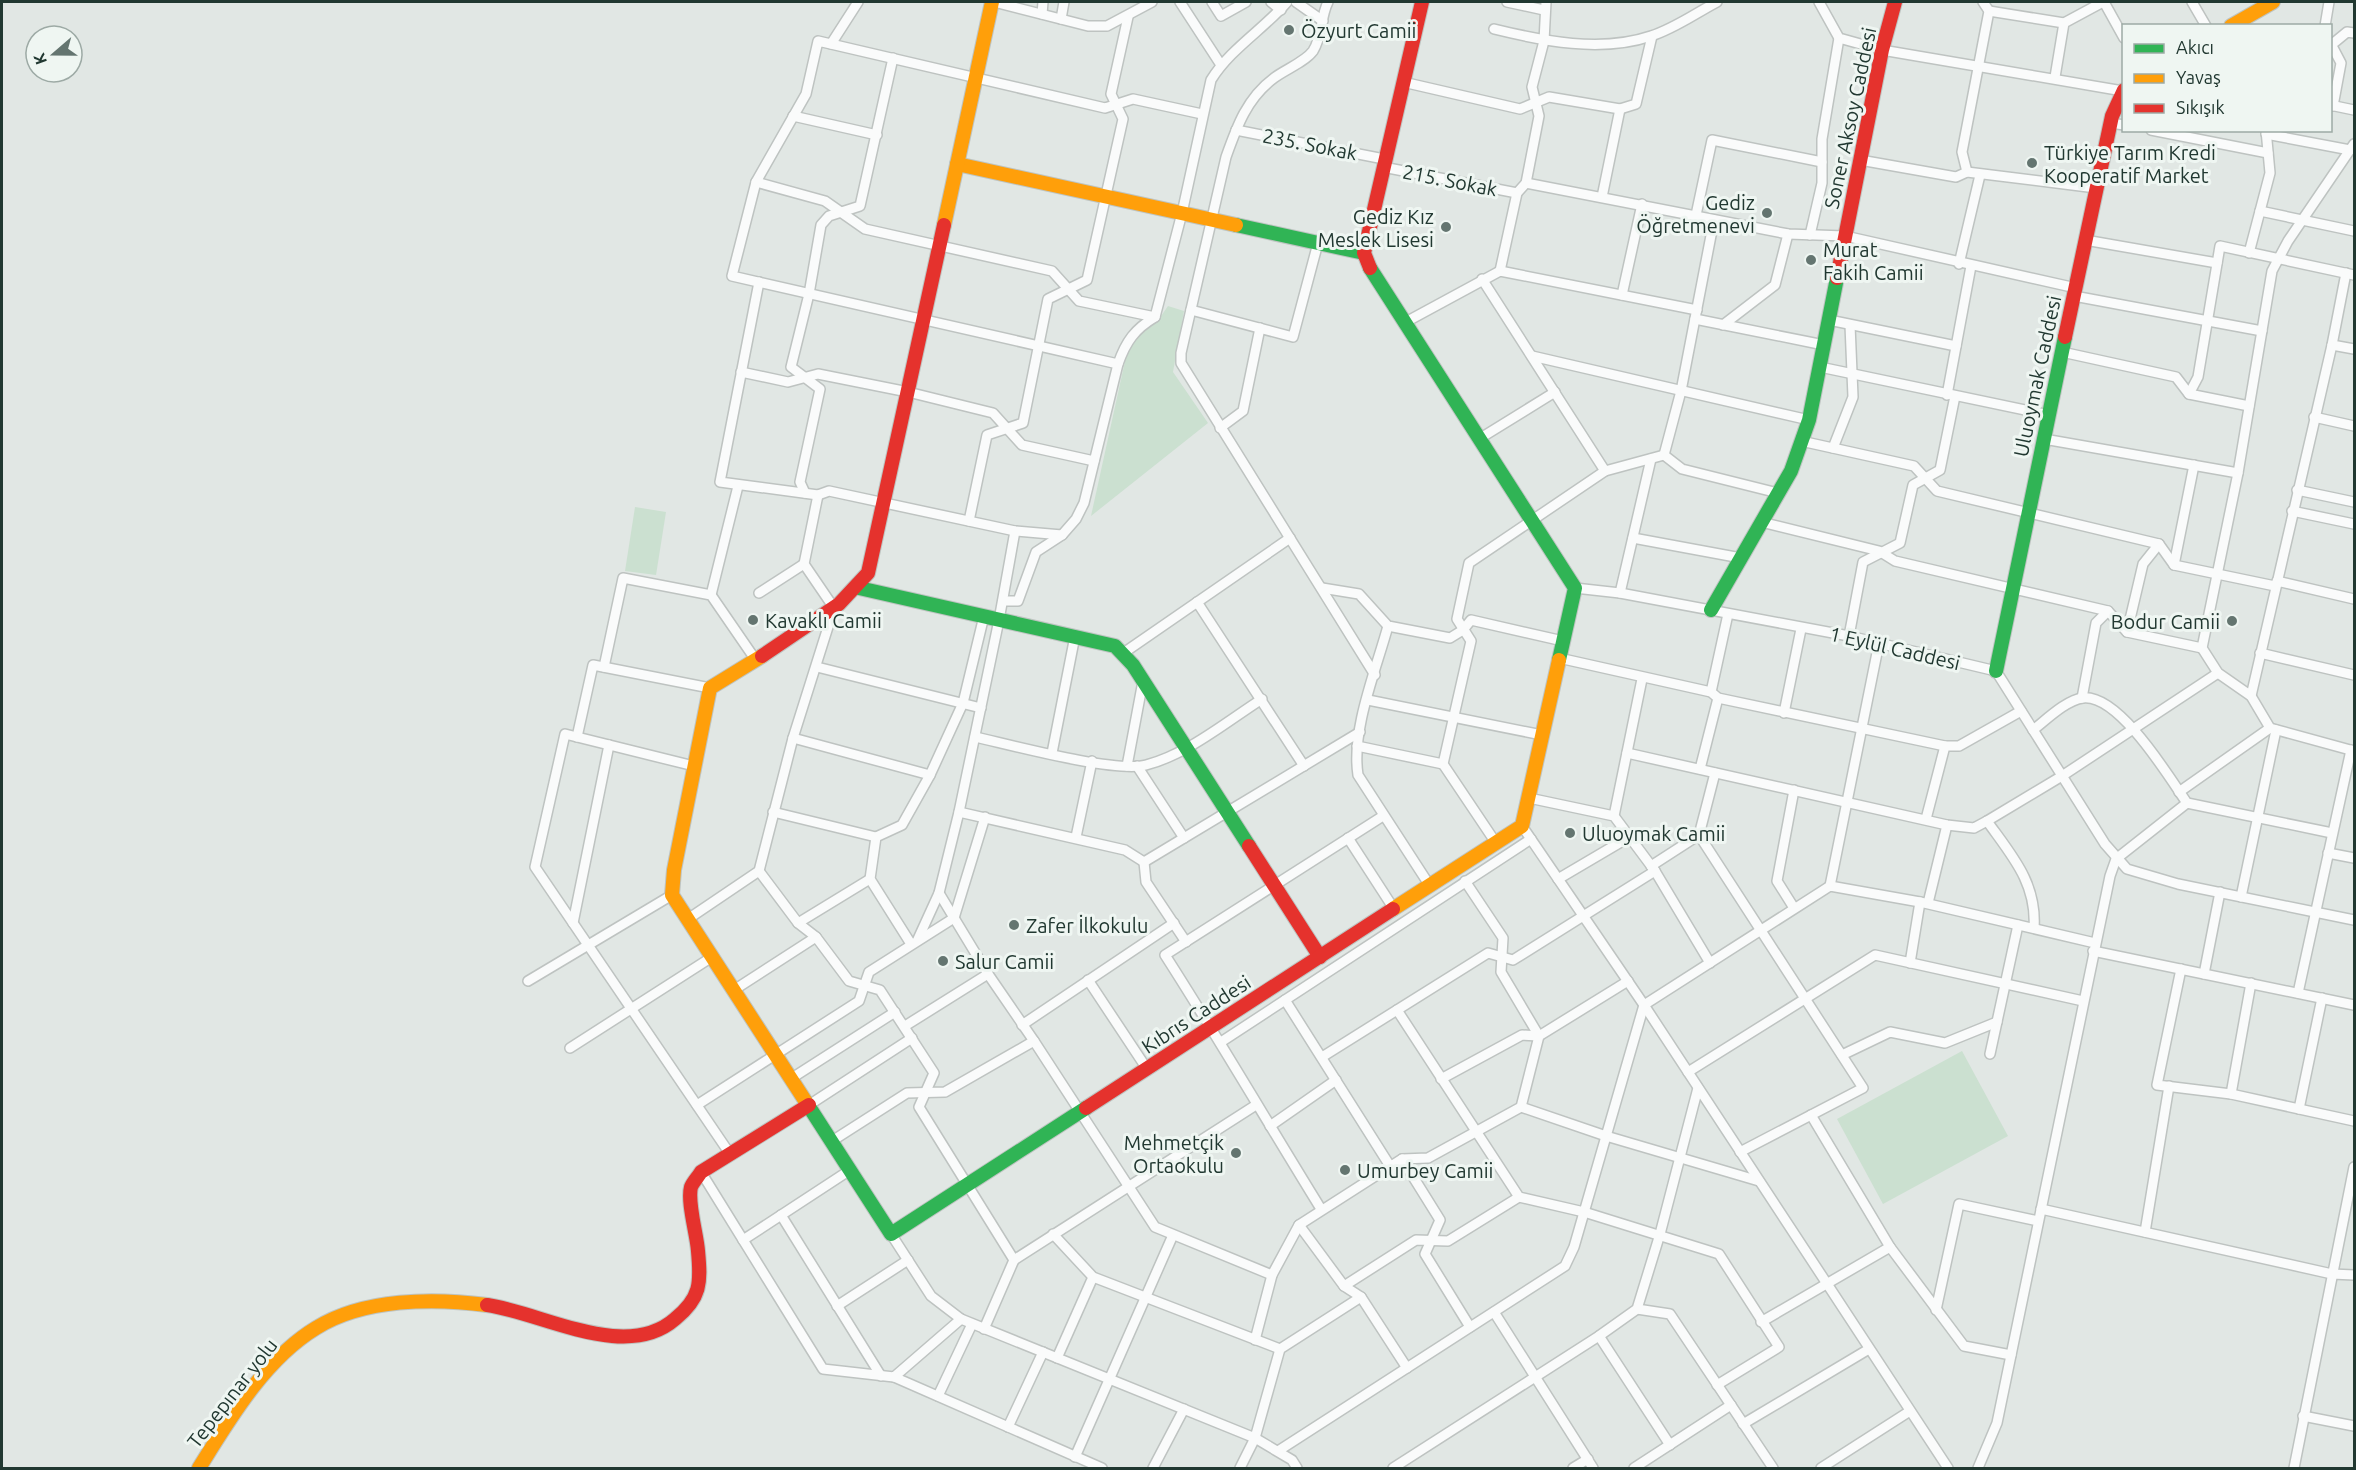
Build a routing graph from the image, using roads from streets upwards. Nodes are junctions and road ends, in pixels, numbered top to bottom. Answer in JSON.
{"nodes":[{"id":1,"x":858,"y":2,"type":"edge"},
{"id":2,"x":993,"y":2,"type":"edge"},
{"id":3,"x":1043,"y":2,"type":"edge"},
{"id":4,"x":1064,"y":2,"type":"edge"},
{"id":5,"x":1150,"y":2,"type":"edge"},
{"id":6,"x":1180,"y":2,"type":"edge"},
{"id":7,"x":1212,"y":2,"type":"edge"},
{"id":8,"x":1246,"y":2,"type":"edge"},
{"id":9,"x":1271,"y":2,"type":"edge"},
{"id":10,"x":1287,"y":2,"type":"edge"},
{"id":11,"x":1296,"y":2,"type":"edge"},
{"id":12,"x":1328,"y":2,"type":"edge"},
{"id":13,"x":1422,"y":2,"type":"edge"},
{"id":14,"x":1511,"y":2,"type":"edge"},
{"id":15,"x":1718,"y":2,"type":"edge"},
{"id":16,"x":1819,"y":2,"type":"edge"},
{"id":17,"x":1897,"y":2,"type":"edge"},
{"id":18,"x":1983,"y":2,"type":"edge"},
{"id":19,"x":2104,"y":2,"type":"edge"},
{"id":20,"x":2192,"y":2,"type":"edge"},
{"id":21,"x":2273,"y":2,"type":"edge"},
{"id":22,"x":2329,"y":2,"type":"edge"},
{"id":23,"x":1545,"y":6,"type":"edge"},
{"id":24,"x":1281,"y":10,"type":"junction"},
{"id":25,"x":1989,"y":11,"type":"junction"},
{"id":26,"x":1042,"y":14,"type":"junction"},
{"id":27,"x":1128,"y":17,"type":"junction"},
{"id":28,"x":1061,"y":19,"type":"junction"},
{"id":29,"x":1323,"y":21,"type":"junction"},
{"id":30,"x":2064,"y":23,"type":"junction"},
{"id":31,"x":2205,"y":24,"type":"edge"},
{"id":32,"x":2234,"y":24,"type":"edge"},
{"id":33,"x":2325,"y":24,"type":"edge"},
{"id":34,"x":1494,"y":29,"type":"dead end"},
{"id":35,"x":2355,"y":33,"type":"edge"},
{"id":36,"x":2122,"y":34,"type":"edge"},
{"id":37,"x":1652,"y":36,"type":"junction"},
{"id":38,"x":1839,"y":38,"type":"junction"},
{"id":39,"x":1544,"y":41,"type":"junction"},
{"id":40,"x":2332,"y":43,"type":"edge"},
{"id":41,"x":831,"y":44,"type":"junction"},
{"id":42,"x":2332,"y":46,"type":"edge"},
{"id":43,"x":1882,"y":50,"type":"junction"},
{"id":44,"x":893,"y":58,"type":"junction"},
{"id":45,"x":1221,"y":65,"type":"junction"},
{"id":46,"x":1977,"y":65,"type":"junction"},
{"id":47,"x":2055,"y":77,"type":"junction"},
{"id":48,"x":976,"y":78,"type":"junction"},
{"id":49,"x":1403,"y":82,"type":"junction"},
{"id":50,"x":2122,"y":91,"type":"edge"},
{"id":51,"x":2122,"y":96,"type":"edge"},
{"id":52,"x":1536,"y":102,"type":"junction"},
{"id":53,"x":1116,"y":104,"type":"junction"},
{"id":54,"x":2332,"y":105,"type":"edge"},
{"id":55,"x":1620,"y":109,"type":"junction"},
{"id":56,"x":2355,"y":110,"type":"edge"},
{"id":57,"x":1202,"y":114,"type":"junction"},
{"id":58,"x":793,"y":116,"type":"junction"},
{"id":59,"x":2117,"y":124,"type":"edge"},
{"id":60,"x":1236,"y":130,"type":"junction"},
{"id":61,"x":2161,"y":132,"type":"edge"},
{"id":62,"x":2266,"y":132,"type":"edge"},
{"id":63,"x":877,"y":135,"type":"junction"},
{"id":64,"x":2352,"y":147,"type":"edge"},
{"id":65,"x":2268,"y":153,"type":"junction"},
{"id":66,"x":1860,"y":160,"type":"junction"},
{"id":67,"x":1822,"y":162,"type":"junction"},
{"id":68,"x":1383,"y":163,"type":"junction"},
{"id":69,"x":957,"y":164,"type":"junction"},
{"id":70,"x":1967,"y":172,"type":"junction"},
{"id":71,"x":1980,"y":175,"type":"junction"},
{"id":72,"x":756,"y":182,"type":"junction"},
{"id":73,"x":1526,"y":183,"type":"junction"},
{"id":74,"x":2096,"y":188,"type":"junction"},
{"id":75,"x":1517,"y":193,"type":"junction"},
{"id":76,"x":1104,"y":196,"type":"junction"},
{"id":77,"x":1602,"y":197,"type":"junction"},
{"id":78,"x":1642,"y":204,"type":"junction"},
{"id":79,"x":2260,"y":211,"type":"junction"},
{"id":80,"x":842,"y":213,"type":"junction"},
{"id":81,"x":1182,"y":213,"type":"junction"},
{"id":82,"x":1696,"y":215,"type":"junction"},
{"id":83,"x":1212,"y":220,"type":"junction"},
{"id":84,"x":1714,"y":220,"type":"junction"},
{"id":85,"x":2302,"y":220,"type":"junction"},
{"id":86,"x":2355,"y":231,"type":"edge"},
{"id":87,"x":1788,"y":234,"type":"junction"},
{"id":88,"x":1810,"y":235,"type":"junction"},
{"id":89,"x":1845,"y":236,"type":"junction"},
{"id":90,"x":2085,"y":240,"type":"junction"},
{"id":91,"x":1318,"y":243,"type":"junction"},
{"id":92,"x":940,"y":244,"type":"junction"},
{"id":93,"x":1365,"y":253,"type":"junction"},
{"id":94,"x":2249,"y":253,"type":"junction"},
{"id":95,"x":2278,"y":259,"type":"junction"},
{"id":96,"x":2217,"y":263,"type":"junction"},
{"id":97,"x":1959,"y":264,"type":"junction"},
{"id":98,"x":1971,"y":266,"type":"junction"},
{"id":99,"x":1500,"y":271,"type":"junction"},
{"id":100,"x":2350,"y":274,"type":"edge"},
{"id":101,"x":1482,"y":279,"type":"junction"},
{"id":102,"x":759,"y":282,"type":"junction"},
{"id":103,"x":1069,"y":289,"type":"junction"},
{"id":104,"x":2075,"y":292,"type":"junction"},
{"id":105,"x":809,"y":294,"type":"junction"},
{"id":106,"x":1622,"y":295,"type":"junction"},
{"id":107,"x":1191,"y":310,"type":"junction"},
{"id":108,"x":1696,"y":315,"type":"junction"},
{"id":109,"x":1155,"y":316,"type":"junction"},
{"id":110,"x":924,"y":320,"type":"junction"},
{"id":111,"x":1829,"y":320,"type":"junction"},
{"id":112,"x":2207,"y":322,"type":"junction"},
{"id":113,"x":1404,"y":323,"type":"junction"},
{"id":114,"x":1723,"y":325,"type":"junction"},
{"id":115,"x":1850,"y":325,"type":"junction"},
{"id":116,"x":1260,"y":328,"type":"junction"},
{"id":117,"x":2262,"y":331,"type":"junction"},
{"id":118,"x":1824,"y":345,"type":"junction"},
{"id":119,"x":2332,"y":345,"type":"junction"},
{"id":120,"x":1039,"y":346,"type":"junction"},
{"id":121,"x":1956,"y":346,"type":"junction"},
{"id":122,"x":2355,"y":349,"type":"edge"},
{"id":123,"x":2062,"y":352,"type":"junction"},
{"id":124,"x":1532,"y":356,"type":"junction"},
{"id":125,"x":1118,"y":364,"type":"junction"},
{"id":126,"x":1820,"y":367,"type":"junction"},
{"id":127,"x":741,"y":372,"type":"junction"},
{"id":128,"x":1853,"y":375,"type":"junction"},
{"id":129,"x":804,"y":378,"type":"junction"},
{"id":130,"x":1681,"y":391,"type":"junction"},
{"id":131,"x":908,"y":392,"type":"junction"},
{"id":132,"x":1555,"y":392,"type":"junction"},
{"id":133,"x":2189,"y":394,"type":"junction"},
{"id":134,"x":1951,"y":396,"type":"junction"},
{"id":135,"x":2249,"y":406,"type":"junction"},
{"id":136,"x":2049,"y":415,"type":"junction"},
{"id":137,"x":2313,"y":417,"type":"junction"},
{"id":138,"x":1809,"y":420,"type":"junction"},
{"id":139,"x":2355,"y":426,"type":"edge"},
{"id":140,"x":1220,"y":428,"type":"junction"},
{"id":141,"x":1007,"y":429,"type":"junction"},
{"id":142,"x":1479,"y":439,"type":"junction"},
{"id":143,"x":2044,"y":439,"type":"junction"},
{"id":144,"x":1801,"y":441,"type":"junction"},
{"id":145,"x":1833,"y":448,"type":"junction"},
{"id":146,"x":1664,"y":455,"type":"junction"},
{"id":147,"x":1651,"y":459,"type":"junction"},
{"id":148,"x":1094,"y":461,"type":"junction"},
{"id":149,"x":2194,"y":465,"type":"junction"},
{"id":150,"x":1605,"y":471,"type":"junction"},
{"id":151,"x":2238,"y":473,"type":"junction"},
{"id":152,"x":1925,"y":478,"type":"junction"},
{"id":153,"x":738,"y":486,"type":"junction"},
{"id":154,"x":2297,"y":490,"type":"junction"},
{"id":155,"x":805,"y":493,"type":"junction"},
{"id":156,"x":1779,"y":493,"type":"junction"},
{"id":157,"x":818,"y":495,"type":"junction"},
{"id":158,"x":884,"y":502,"type":"junction"},
{"id":159,"x":2355,"y":502,"type":"edge"},
{"id":160,"x":2028,"y":510,"type":"junction"},
{"id":161,"x":2292,"y":511,"type":"junction"},
{"id":162,"x":1532,"y":520,"type":"junction"},
{"id":163,"x":969,"y":521,"type":"junction"},
{"id":164,"x":1761,"y":522,"type":"junction"},
{"id":165,"x":2355,"y":524,"type":"edge"},
{"id":166,"x":1014,"y":531,"type":"junction"},
{"id":167,"x":1062,"y":535,"type":"junction"},
{"id":168,"x":1290,"y":538,"type":"junction"},
{"id":169,"x":1633,"y":538,"type":"junction"},
{"id":170,"x":2159,"y":544,"type":"junction"},
{"id":171,"x":1880,"y":551,"type":"junction"},
{"id":172,"x":1741,"y":558,"type":"junction"},
{"id":173,"x":804,"y":564,"type":"junction"},
{"id":174,"x":2174,"y":565,"type":"junction"},
{"id":175,"x":2218,"y":574,"type":"junction"},
{"id":176,"x":2276,"y":584,"type":"junction"},
{"id":177,"x":859,"y":588,"type":"junction"},
{"id":178,"x":1322,"y":588,"type":"junction"},
{"id":179,"x":1575,"y":588,"type":"junction"},
{"id":180,"x":2013,"y":588,"type":"junction"},
{"id":181,"x":759,"y":593,"type":"dead end"},
{"id":182,"x":1620,"y":593,"type":"junction"},
{"id":183,"x":711,"y":595,"type":"junction"},
{"id":184,"x":2355,"y":598,"type":"edge"},
{"id":185,"x":1003,"y":601,"type":"junction"},
{"id":186,"x":1197,"y":602,"type":"junction"},
{"id":187,"x":834,"y":608,"type":"junction"},
{"id":188,"x":1711,"y":610,"type":"junction"},
{"id":189,"x":2108,"y":611,"type":"junction"},
{"id":190,"x":1728,"y":614,"type":"junction"},
{"id":191,"x":984,"y":616,"type":"junction"},
{"id":192,"x":999,"y":620,"type":"junction"},
{"id":193,"x":1388,"y":626,"type":"junction"},
{"id":194,"x":1801,"y":629,"type":"junction"},
{"id":195,"x":1463,"y":630,"type":"junction"},
{"id":196,"x":2127,"y":632,"type":"junction"},
{"id":197,"x":1075,"y":636,"type":"junction"},
{"id":198,"x":1849,"y":636,"type":"junction"},
{"id":199,"x":1563,"y":641,"type":"junction"},
{"id":200,"x":1879,"y":643,"type":"junction"},
{"id":201,"x":2202,"y":648,"type":"junction"},
{"id":202,"x":2260,"y":653,"type":"junction"},
{"id":203,"x":1122,"y":654,"type":"junction"},
{"id":204,"x":1559,"y":658,"type":"junction"},
{"id":205,"x":755,"y":659,"type":"junction"},
{"id":206,"x":603,"y":667,"type":"junction"},
{"id":207,"x":817,"y":667,"type":"junction"},
{"id":208,"x":1996,"y":671,"type":"junction"},
{"id":209,"x":2218,"y":673,"type":"junction"},
{"id":210,"x":1375,"y":675,"type":"junction"},
{"id":211,"x":2355,"y":675,"type":"edge"},
{"id":212,"x":1642,"y":679,"type":"junction"},
{"id":213,"x":1143,"y":681,"type":"junction"},
{"id":214,"x":710,"y":688,"type":"junction"},
{"id":215,"x":1714,"y":695,"type":"junction"},
{"id":216,"x":2251,"y":696,"type":"junction"},
{"id":217,"x":2082,"y":698,"type":"junction"},
{"id":218,"x":1262,"y":699,"type":"junction"},
{"id":219,"x":1368,"y":700,"type":"junction"},
{"id":220,"x":963,"y":704,"type":"junction"},
{"id":221,"x":981,"y":708,"type":"junction"},
{"id":222,"x":2021,"y":711,"type":"junction"},
{"id":223,"x":1784,"y":713,"type":"junction"},
{"id":224,"x":1454,"y":717,"type":"junction"},
{"id":225,"x":2134,"y":728,"type":"junction"},
{"id":226,"x":2273,"y":729,"type":"junction"},
{"id":227,"x":1862,"y":730,"type":"junction"},
{"id":228,"x":2033,"y":730,"type":"junction"},
{"id":229,"x":1360,"y":732,"type":"junction"},
{"id":230,"x":1542,"y":735,"type":"junction"},
{"id":231,"x":577,"y":736,"type":"junction"},
{"id":232,"x":975,"y":737,"type":"junction"},
{"id":233,"x":793,"y":738,"type":"junction"},
{"id":234,"x":609,"y":745,"type":"junction"},
{"id":235,"x":1357,"y":746,"type":"junction"},
{"id":236,"x":1945,"y":746,"type":"junction"},
{"id":237,"x":1186,"y":747,"type":"junction"},
{"id":238,"x":2353,"y":750,"type":"edge"},
{"id":239,"x":1052,"y":753,"type":"junction"},
{"id":240,"x":1627,"y":753,"type":"junction"},
{"id":241,"x":1092,"y":761,"type":"junction"},
{"id":242,"x":1443,"y":764,"type":"junction"},
{"id":243,"x":694,"y":766,"type":"junction"},
{"id":244,"x":1132,"y":766,"type":"junction"},
{"id":245,"x":1304,"y":766,"type":"junction"},
{"id":246,"x":1700,"y":769,"type":"junction"},
{"id":247,"x":1715,"y":773,"type":"junction"},
{"id":248,"x":930,"y":775,"type":"junction"},
{"id":249,"x":2062,"y":776,"type":"junction"},
{"id":250,"x":1794,"y":790,"type":"junction"},
{"id":251,"x":2179,"y":792,"type":"junction"},
{"id":252,"x":1528,"y":798,"type":"junction"},
{"id":253,"x":1847,"y":802,"type":"junction"},
{"id":254,"x":2187,"y":803,"type":"junction"},
{"id":255,"x":773,"y":812,"type":"junction"},
{"id":256,"x":959,"y":812,"type":"junction"},
{"id":257,"x":1227,"y":812,"type":"junction"},
{"id":258,"x":1383,"y":816,"type":"junction"},
{"id":259,"x":1614,"y":816,"type":"junction"},
{"id":260,"x":2258,"y":816,"type":"junction"},
{"id":261,"x":985,"y":817,"type":"junction"},
{"id":262,"x":1926,"y":819,"type":"junction"},
{"id":263,"x":1987,"y":821,"type":"junction"},
{"id":264,"x":1947,"y":825,"type":"junction"},
{"id":265,"x":1522,"y":826,"type":"junction"},
{"id":266,"x":2332,"y":833,"type":"junction"},
{"id":267,"x":1699,"y":835,"type":"junction"},
{"id":268,"x":1631,"y":836,"type":"junction"},
{"id":269,"x":876,"y":837,"type":"junction"},
{"id":270,"x":1076,"y":837,"type":"junction"},
{"id":271,"x":1184,"y":838,"type":"junction"},
{"id":272,"x":1348,"y":838,"type":"junction"},
{"id":273,"x":1531,"y":839,"type":"junction"},
{"id":274,"x":1496,"y":843,"type":"junction"},
{"id":275,"x":2328,"y":853,"type":"junction"},
{"id":276,"x":2355,"y":858,"type":"edge"},
{"id":277,"x":2116,"y":859,"type":"junction"},
{"id":278,"x":1144,"y":862,"type":"junction"},
{"id":279,"x":1653,"y":868,"type":"junction"},
{"id":280,"x":759,"y":871,"type":"junction"},
{"id":281,"x":870,"y":879,"type":"junction"},
{"id":282,"x":1558,"y":879,"type":"junction"},
{"id":283,"x":1465,"y":881,"type":"junction"},
{"id":284,"x":1275,"y":885,"type":"junction"},
{"id":285,"x":1430,"y":886,"type":"junction"},
{"id":286,"x":1830,"y":886,"type":"junction"},
{"id":287,"x":939,"y":892,"type":"junction"},
{"id":288,"x":2220,"y":892,"type":"junction"},
{"id":289,"x":672,"y":895,"type":"junction"},
{"id":290,"x":2241,"y":897,"type":"junction"},
{"id":291,"x":1924,"y":903,"type":"junction"},
{"id":292,"x":1794,"y":908,"type":"junction"},
{"id":293,"x":1394,"y":909,"type":"junction"},
{"id":294,"x":2315,"y":912,"type":"junction"},
{"id":295,"x":1584,"y":917,"type":"junction"},
{"id":296,"x":954,"y":918,"type":"junction"},
{"id":297,"x":688,"y":920,"type":"junction"},
{"id":298,"x":2355,"y":920,"type":"edge"},
{"id":299,"x":573,"y":923,"type":"junction"},
{"id":300,"x":798,"y":923,"type":"junction"},
{"id":301,"x":1174,"y":923,"type":"junction"},
{"id":302,"x":2018,"y":925,"type":"junction"},
{"id":303,"x":2034,"y":928,"type":"junction"},
{"id":304,"x":1762,"y":930,"type":"junction"},
{"id":305,"x":816,"y":937,"type":"junction"},
{"id":306,"x":914,"y":941,"type":"junction"},
{"id":307,"x":1186,"y":942,"type":"junction"},
{"id":308,"x":588,"y":944,"type":"junction"},
{"id":309,"x":2094,"y":947,"type":"junction"},
{"id":310,"x":1500,"y":956,"type":"junction"},
{"id":311,"x":712,"y":957,"type":"junction"},
{"id":312,"x":1320,"y":957,"type":"junction"},
{"id":313,"x":1710,"y":963,"type":"junction"},
{"id":314,"x":1910,"y":963,"type":"junction"},
{"id":315,"x":2181,"y":969,"type":"junction"},
{"id":316,"x":988,"y":974,"type":"junction"},
{"id":317,"x":2204,"y":974,"type":"junction"},
{"id":318,"x":1088,"y":980,"type":"junction"},
{"id":319,"x":528,"y":981,"type":"dead end"},
{"id":320,"x":1628,"y":981,"type":"junction"},
{"id":321,"x":2251,"y":983,"type":"junction"},
{"id":322,"x":2006,"y":984,"type":"junction"},
{"id":323,"x":865,"y":985,"type":"junction"},
{"id":324,"x":734,"y":990,"type":"junction"},
{"id":325,"x":2298,"y":993,"type":"junction"},
{"id":326,"x":2322,"y":998,"type":"junction"},
{"id":327,"x":1806,"y":999,"type":"junction"},
{"id":328,"x":1285,"y":1000,"type":"junction"},
{"id":329,"x":2083,"y":1001,"type":"junction"},
{"id":330,"x":1644,"y":1005,"type":"junction"},
{"id":331,"x":2355,"y":1005,"type":"edge"},
{"id":332,"x":631,"y":1008,"type":"junction"},
{"id":333,"x":1396,"y":1010,"type":"junction"},
{"id":334,"x":895,"y":1012,"type":"junction"},
{"id":335,"x":1997,"y":1022,"type":"junction"},
{"id":336,"x":1022,"y":1025,"type":"junction"},
{"id":337,"x":905,"y":1026,"type":"junction"},
{"id":338,"x":1212,"y":1027,"type":"junction"},
{"id":339,"x":1539,"y":1036,"type":"junction"},
{"id":340,"x":912,"y":1038,"type":"junction"},
{"id":341,"x":1034,"y":1041,"type":"junction"},
{"id":342,"x":1221,"y":1042,"type":"junction"},
{"id":343,"x":570,"y":1048,"type":"dead end"},
{"id":344,"x":775,"y":1053,"type":"junction"},
{"id":345,"x":1990,"y":1054,"type":"dead end"},
{"id":346,"x":1842,"y":1055,"type":"junction"},
{"id":347,"x":1322,"y":1057,"type":"junction"},
{"id":348,"x":1146,"y":1069,"type":"junction"},
{"id":349,"x":1688,"y":1072,"type":"junction"},
{"id":350,"x":792,"y":1078,"type":"junction"},
{"id":351,"x":1441,"y":1079,"type":"junction"},
{"id":352,"x":1336,"y":1080,"type":"junction"},
{"id":353,"x":2169,"y":1086,"type":"junction"},
{"id":354,"x":1698,"y":1088,"type":"junction"},
{"id":355,"x":925,"y":1093,"type":"junction"},
{"id":356,"x":2230,"y":1094,"type":"junction"},
{"id":357,"x":697,"y":1105,"type":"junction"},
{"id":358,"x":809,"y":1105,"type":"junction"},
{"id":359,"x":1256,"y":1106,"type":"junction"},
{"id":360,"x":1521,"y":1107,"type":"junction"},
{"id":361,"x":2298,"y":1109,"type":"junction"},
{"id":362,"x":1080,"y":1112,"type":"junction"},
{"id":363,"x":1811,"y":1115,"type":"junction"},
{"id":364,"x":2355,"y":1121,"type":"edge"},
{"id":365,"x":1270,"y":1126,"type":"junction"},
{"id":366,"x":1476,"y":1132,"type":"junction"},
{"id":367,"x":1606,"y":1137,"type":"junction"},
{"id":368,"x":832,"y":1141,"type":"junction"},
{"id":369,"x":1740,"y":1152,"type":"junction"},
{"id":370,"x":730,"y":1154,"type":"junction"},
{"id":371,"x":1681,"y":1158,"type":"junction"},
{"id":372,"x":1402,"y":1159,"type":"junction"},
{"id":373,"x":1390,"y":1166,"type":"junction"},
{"id":374,"x":2355,"y":1167,"type":"edge"},
{"id":375,"x":850,"y":1170,"type":"junction"},
{"id":376,"x":700,"y":1172,"type":"junction"},
{"id":377,"x":1760,"y":1181,"type":"junction"},
{"id":378,"x":967,"y":1184,"type":"junction"},
{"id":379,"x":1128,"y":1188,"type":"junction"},
{"id":380,"x":1519,"y":1197,"type":"junction"},
{"id":381,"x":1321,"y":1209,"type":"junction"},
{"id":382,"x":2041,"y":1209,"type":"junction"},
{"id":383,"x":1584,"y":1212,"type":"junction"},
{"id":384,"x":781,"y":1215,"type":"junction"},
{"id":385,"x":2038,"y":1221,"type":"junction"},
{"id":386,"x":1299,"y":1225,"type":"junction"},
{"id":387,"x":2145,"y":1232,"type":"junction"},
{"id":388,"x":891,"y":1234,"type":"junction"},
{"id":389,"x":1053,"y":1234,"type":"junction"},
{"id":390,"x":1660,"y":1234,"type":"junction"},
{"id":391,"x":1173,"y":1235,"type":"junction"},
{"id":392,"x":1432,"y":1239,"type":"junction"},
{"id":393,"x":743,"y":1240,"type":"junction"},
{"id":394,"x":1890,"y":1247,"type":"junction"},
{"id":395,"x":908,"y":1260,"type":"junction"},
{"id":396,"x":1014,"y":1260,"type":"junction"},
{"id":397,"x":2332,"y":1274,"type":"junction"},
{"id":398,"x":1272,"y":1275,"type":"junction"},
{"id":399,"x":2355,"y":1275,"type":"edge"},
{"id":400,"x":1093,"y":1277,"type":"junction"},
{"id":401,"x":1827,"y":1284,"type":"junction"},
{"id":402,"x":1344,"y":1286,"type":"junction"},
{"id":403,"x":1361,"y":1297,"type":"junction"},
{"id":404,"x":1145,"y":1298,"type":"junction"},
{"id":405,"x":837,"y":1306,"type":"junction"},
{"id":406,"x":1637,"y":1309,"type":"junction"},
{"id":407,"x":1936,"y":1310,"type":"junction"},
{"id":408,"x":1494,"y":1312,"type":"junction"},
{"id":409,"x":961,"y":1319,"type":"junction"},
{"id":410,"x":1761,"y":1322,"type":"junction"},
{"id":411,"x":972,"y":1324,"type":"junction"},
{"id":412,"x":1470,"y":1327,"type":"junction"},
{"id":413,"x":984,"y":1329,"type":"junction"},
{"id":414,"x":1599,"y":1336,"type":"junction"},
{"id":415,"x":1255,"y":1340,"type":"junction"},
{"id":416,"x":1280,"y":1349,"type":"junction"},
{"id":417,"x":1869,"y":1349,"type":"junction"},
{"id":418,"x":1043,"y":1352,"type":"junction"},
{"id":419,"x":2011,"y":1355,"type":"junction"},
{"id":420,"x":1057,"y":1358,"type":"junction"},
{"id":421,"x":1407,"y":1368,"type":"junction"},
{"id":422,"x":880,"y":1376,"type":"junction"},
{"id":423,"x":1537,"y":1376,"type":"junction"},
{"id":424,"x":894,"y":1377,"type":"junction"},
{"id":425,"x":1110,"y":1379,"type":"junction"},
{"id":426,"x":1717,"y":1385,"type":"junction"},
{"id":427,"x":938,"y":1396,"type":"junction"},
{"id":428,"x":1731,"y":1405,"type":"junction"},
{"id":429,"x":1184,"y":1409,"type":"junction"},
{"id":430,"x":1910,"y":1411,"type":"junction"},
{"id":431,"x":2303,"y":1416,"type":"junction"},
{"id":432,"x":1743,"y":1424,"type":"junction"},
{"id":433,"x":2355,"y":1426,"type":"edge"},
{"id":434,"x":1008,"y":1427,"type":"junction"},
{"id":435,"x":1255,"y":1438,"type":"junction"},
{"id":436,"x":1670,"y":1445,"type":"junction"},
{"id":437,"x":1278,"y":1452,"type":"junction"},
{"id":438,"x":1075,"y":1457,"type":"junction"},
{"id":439,"x":1407,"y":1460,"type":"junction"},
{"id":440,"x":1588,"y":1460,"type":"junction"},
{"id":441,"x":199,"y":1468,"type":"edge"},
{"id":442,"x":1102,"y":1468,"type":"edge"},
{"id":443,"x":1154,"y":1468,"type":"edge"},
{"id":444,"x":1240,"y":1468,"type":"edge"},
{"id":445,"x":1297,"y":1468,"type":"edge"},
{"id":446,"x":1393,"y":1468,"type":"edge"},
{"id":447,"x":1413,"y":1468,"type":"edge"},
{"id":448,"x":1573,"y":1468,"type":"edge"},
{"id":449,"x":1593,"y":1468,"type":"edge"},
{"id":450,"x":1634,"y":1468,"type":"edge"},
{"id":451,"x":1773,"y":1468,"type":"edge"},
{"id":452,"x":1821,"y":1468,"type":"edge"},
{"id":453,"x":1948,"y":1468,"type":"edge"},
{"id":454,"x":1978,"y":1468,"type":"edge"},
{"id":455,"x":2294,"y":1468,"type":"edge"}],
"edges":[{"from":1,"to":41,"type":"street"},
{"from":2,"to":26,"type":"street"},
{"from":2,"to":48,"type":"street"},
{"from":3,"to":26,"type":"street"},
{"from":4,"to":28,"type":"street"},
{"from":5,"to":27,"type":"street"},
{"from":6,"to":45,"type":"street"},
{"from":7,"to":8,"type":"street"},
{"from":9,"to":24,"type":"street"},
{"from":10,"to":24,"type":"street"},
{"from":11,"to":29,"type":"street"},
{"from":12,"to":29,"type":"street"},
{"from":13,"to":49,"type":"street"},
{"from":14,"to":23,"type":"street"},
{"from":15,"to":37,"type":"street"},
{"from":16,"to":38,"type":"street"},
{"from":17,"to":43,"type":"street","name":"Soner Aksoy Caddesi"},
{"from":18,"to":25,"type":"street"},
{"from":19,"to":30,"type":"street"},
{"from":19,"to":36,"type":"street"},
{"from":20,"to":31,"type":"street"},
{"from":21,"to":32,"type":"street"},
{"from":22,"to":33,"type":"street"},
{"from":23,"to":39,"type":"street"},
{"from":24,"to":45,"type":"street"},
{"from":25,"to":30,"type":"street"},
{"from":25,"to":46,"type":"street"},
{"from":26,"to":28,"type":"street"},
{"from":27,"to":28,"type":"street"},
{"from":27,"to":53,"type":"street"},
{"from":29,"to":60,"type":"street"},
{"from":30,"to":47,"type":"street"},
{"from":34,"to":39,"type":"street"},
{"from":35,"to":40,"type":"street"},
{"from":37,"to":39,"type":"street"},
{"from":37,"to":55,"type":"street"},
{"from":38,"to":43,"type":"street"},
{"from":38,"to":67,"type":"street"},
{"from":39,"to":52,"type":"street"},
{"from":41,"to":44,"type":"street"},
{"from":41,"to":58,"type":"street"},
{"from":42,"to":54,"type":"street"},
{"from":43,"to":46,"type":"street"},
{"from":43,"to":66,"type":"street","name":"Soner Aksoy Caddesi"},
{"from":44,"to":48,"type":"street"},
{"from":44,"to":63,"type":"street"},
{"from":45,"to":57,"type":"street"},
{"from":46,"to":47,"type":"street"},
{"from":46,"to":70,"type":"street"},
{"from":47,"to":50,"type":"street"},
{"from":48,"to":53,"type":"street"},
{"from":48,"to":69,"type":"street"},
{"from":49,"to":52,"type":"street"},
{"from":49,"to":68,"type":"street"},
{"from":51,"to":59,"type":"street","name":"Uluoymak Caddesi"},
{"from":52,"to":55,"type":"street"},
{"from":52,"to":73,"type":"street"},
{"from":53,"to":57,"type":"street"},
{"from":53,"to":76,"type":"street"},
{"from":54,"to":56,"type":"street"},
{"from":55,"to":77,"type":"street"},
{"from":57,"to":81,"type":"street"},
{"from":58,"to":63,"type":"street"},
{"from":58,"to":72,"type":"street"},
{"from":59,"to":74,"type":"street","name":"Uluoymak Caddesi"},
{"from":60,"to":68,"type":"street","name":"235. Sokak"},
{"from":60,"to":83,"type":"street"},
{"from":61,"to":65,"type":"street"},
{"from":62,"to":64,"type":"street"},
{"from":62,"to":65,"type":"street"},
{"from":63,"to":80,"type":"street"},
{"from":64,"to":85,"type":"street"},
{"from":65,"to":79,"type":"street"},
{"from":66,"to":70,"type":"street"},
{"from":66,"to":89,"type":"street","name":"Soner Aksoy Caddesi"},
{"from":67,"to":82,"type":"street"},
{"from":67,"to":88,"type":"street"},
{"from":68,"to":75,"type":"street","name":"215. Sokak"},
{"from":68,"to":93,"type":"street"},
{"from":69,"to":76,"type":"street"},
{"from":69,"to":92,"type":"street"},
{"from":70,"to":71,"type":"street"},
{"from":71,"to":74,"type":"street"},
{"from":71,"to":97,"type":"street"},
{"from":72,"to":80,"type":"street"},
{"from":72,"to":102,"type":"street"},
{"from":73,"to":75,"type":"street"},
{"from":73,"to":77,"type":"street"},
{"from":74,"to":90,"type":"street","name":"Uluoymak Caddesi"},
{"from":75,"to":99,"type":"street"},
{"from":76,"to":81,"type":"street"},
{"from":76,"to":103,"type":"street"},
{"from":77,"to":78,"type":"street"},
{"from":78,"to":82,"type":"street"},
{"from":78,"to":106,"type":"street"},
{"from":79,"to":85,"type":"street"},
{"from":79,"to":94,"type":"street"},
{"from":80,"to":92,"type":"street"},
{"from":80,"to":105,"type":"street"},
{"from":81,"to":83,"type":"street"},
{"from":81,"to":109,"type":"street"},
{"from":82,"to":84,"type":"street"},
{"from":83,"to":91,"type":"street"},
{"from":83,"to":107,"type":"street"},
{"from":84,"to":87,"type":"street"},
{"from":84,"to":108,"type":"street"},
{"from":85,"to":86,"type":"street"},
{"from":85,"to":95,"type":"street"},
{"from":87,"to":88,"type":"street"},
{"from":87,"to":114,"type":"street"},
{"from":88,"to":89,"type":"street"},
{"from":89,"to":97,"type":"street"},
{"from":89,"to":111,"type":"street","name":"Soner Aksoy Caddesi"},
{"from":90,"to":96,"type":"street"},
{"from":90,"to":104,"type":"street","name":"Uluoymak Caddesi"},
{"from":91,"to":93,"type":"street"},
{"from":91,"to":116,"type":"street"},
{"from":92,"to":103,"type":"street"},
{"from":92,"to":110,"type":"street"},
{"from":93,"to":113,"type":"street"},
{"from":94,"to":95,"type":"street"},
{"from":94,"to":96,"type":"street"},
{"from":95,"to":100,"type":"street"},
{"from":95,"to":117,"type":"street"},
{"from":96,"to":112,"type":"street"},
{"from":97,"to":98,"type":"street"},
{"from":98,"to":104,"type":"street"},
{"from":98,"to":121,"type":"street"},
{"from":99,"to":101,"type":"street"},
{"from":99,"to":106,"type":"street"},
{"from":100,"to":119,"type":"street"},
{"from":101,"to":113,"type":"street"},
{"from":101,"to":124,"type":"street"},
{"from":102,"to":105,"type":"street"},
{"from":102,"to":127,"type":"street"},
{"from":103,"to":109,"type":"street"},
{"from":103,"to":120,"type":"street"},
{"from":104,"to":112,"type":"street"},
{"from":104,"to":123,"type":"street","name":"Uluoymak Caddesi"},
{"from":105,"to":110,"type":"street"},
{"from":105,"to":129,"type":"street"},
{"from":106,"to":108,"type":"street"},
{"from":107,"to":116,"type":"street"},
{"from":107,"to":140,"type":"street"},
{"from":108,"to":114,"type":"street"},
{"from":108,"to":130,"type":"street"},
{"from":109,"to":125,"type":"street"},
{"from":110,"to":120,"type":"street"},
{"from":110,"to":131,"type":"street"},
{"from":111,"to":115,"type":"street"},
{"from":111,"to":118,"type":"street","name":"Soner Aksoy Caddesi"},
{"from":112,"to":117,"type":"street"},
{"from":112,"to":133,"type":"street"},
{"from":113,"to":142,"type":"street"},
{"from":114,"to":118,"type":"street"},
{"from":115,"to":121,"type":"street"},
{"from":115,"to":128,"type":"street"},
{"from":116,"to":140,"type":"street"},
{"from":117,"to":135,"type":"street"},
{"from":118,"to":126,"type":"street","name":"Soner Aksoy Caddesi"},
{"from":119,"to":122,"type":"street"},
{"from":119,"to":137,"type":"street"},
{"from":120,"to":125,"type":"street"},
{"from":120,"to":141,"type":"street"},
{"from":121,"to":134,"type":"street"},
{"from":123,"to":133,"type":"street"},
{"from":123,"to":136,"type":"street","name":"Uluoymak Caddesi"},
{"from":124,"to":130,"type":"street"},
{"from":124,"to":132,"type":"street"},
{"from":125,"to":148,"type":"street"},
{"from":126,"to":128,"type":"street"},
{"from":126,"to":138,"type":"street","name":"Soner Aksoy Caddesi"},
{"from":127,"to":129,"type":"street"},
{"from":127,"to":153,"type":"street"},
{"from":128,"to":134,"type":"street"},
{"from":128,"to":145,"type":"street"},
{"from":129,"to":131,"type":"street"},
{"from":129,"to":155,"type":"street"},
{"from":130,"to":138,"type":"street"},
{"from":130,"to":146,"type":"street"},
{"from":131,"to":141,"type":"street"},
{"from":131,"to":158,"type":"street"},
{"from":132,"to":142,"type":"street"},
{"from":132,"to":150,"type":"street"},
{"from":133,"to":135,"type":"street"},
{"from":134,"to":136,"type":"street"},
{"from":134,"to":152,"type":"street"},
{"from":135,"to":151,"type":"street"},
{"from":136,"to":143,"type":"street","name":"Uluoymak Caddesi"},
{"from":137,"to":139,"type":"street"},
{"from":137,"to":154,"type":"street"},
{"from":138,"to":144,"type":"street","name":"Soner Aksoy Caddesi"},
{"from":140,"to":168,"type":"street"},
{"from":141,"to":148,"type":"street"},
{"from":141,"to":163,"type":"street"},
{"from":142,"to":162,"type":"street"},
{"from":143,"to":149,"type":"street"},
{"from":143,"to":160,"type":"street","name":"Uluoymak Caddesi"},
{"from":144,"to":145,"type":"street"},
{"from":144,"to":156,"type":"street","name":"Soner Aksoy Caddesi"},
{"from":145,"to":152,"type":"street"},
{"from":146,"to":147,"type":"street"},
{"from":146,"to":156,"type":"street"},
{"from":147,"to":150,"type":"street"},
{"from":147,"to":169,"type":"street"},
{"from":148,"to":167,"type":"street"},
{"from":149,"to":151,"type":"street"},
{"from":149,"to":174,"type":"street"},
{"from":150,"to":162,"type":"street"},
{"from":151,"to":175,"type":"street"},
{"from":152,"to":160,"type":"street"},
{"from":152,"to":171,"type":"street"},
{"from":153,"to":155,"type":"street"},
{"from":153,"to":183,"type":"street"},
{"from":154,"to":159,"type":"street"},
{"from":154,"to":161,"type":"street"},
{"from":155,"to":157,"type":"street"},
{"from":156,"to":164,"type":"street","name":"Soner Aksoy Caddesi"},
{"from":157,"to":158,"type":"street"},
{"from":157,"to":173,"type":"street"},
{"from":158,"to":163,"type":"street"},
{"from":158,"to":177,"type":"street"},
{"from":160,"to":170,"type":"street"},
{"from":160,"to":180,"type":"street","name":"Uluoymak Caddesi"},
{"from":161,"to":165,"type":"street"},
{"from":161,"to":176,"type":"street"},
{"from":162,"to":179,"type":"street"},
{"from":162,"to":195,"type":"street"},
{"from":163,"to":166,"type":"street"},
{"from":164,"to":171,"type":"street"},
{"from":164,"to":172,"type":"street","name":"Soner Aksoy Caddesi"},
{"from":166,"to":167,"type":"street"},
{"from":166,"to":185,"type":"street"},
{"from":167,"to":185,"type":"street"},
{"from":168,"to":178,"type":"street"},
{"from":168,"to":186,"type":"street"},
{"from":169,"to":172,"type":"street"},
{"from":169,"to":182,"type":"street"},
{"from":170,"to":174,"type":"street"},
{"from":170,"to":196,"type":"street"},
{"from":171,"to":180,"type":"street"},
{"from":171,"to":198,"type":"street"},
{"from":172,"to":188,"type":"street","name":"Soner Aksoy Caddesi"},
{"from":173,"to":181,"type":"street"},
{"from":173,"to":187,"type":"street"},
{"from":174,"to":175,"type":"street"},
{"from":175,"to":176,"type":"street"},
{"from":175,"to":201,"type":"street"},
{"from":176,"to":184,"type":"street"},
{"from":176,"to":202,"type":"street"},
{"from":177,"to":187,"type":"street"},
{"from":177,"to":191,"type":"street"},
{"from":178,"to":193,"type":"street"},
{"from":178,"to":210,"type":"street"},
{"from":179,"to":182,"type":"street","name":"1 Eylül Caddesi"},
{"from":179,"to":199,"type":"street"},
{"from":180,"to":189,"type":"street"},
{"from":180,"to":208,"type":"street","name":"Uluoymak Caddesi"},
{"from":182,"to":188,"type":"street","name":"1 Eylül Caddesi"},
{"from":183,"to":205,"type":"street"},
{"from":183,"to":206,"type":"street"},
{"from":185,"to":192,"type":"street"},
{"from":186,"to":203,"type":"street"},
{"from":186,"to":218,"type":"street"},
{"from":187,"to":205,"type":"street"},
{"from":187,"to":207,"type":"street"},
{"from":188,"to":190,"type":"street","name":"1 Eylül Caddesi"},
{"from":189,"to":196,"type":"street"},
{"from":189,"to":217,"type":"street"},
{"from":190,"to":194,"type":"street","name":"1 Eylül Caddesi"},
{"from":190,"to":215,"type":"street"},
{"from":191,"to":192,"type":"street"},
{"from":191,"to":220,"type":"street"},
{"from":192,"to":197,"type":"street"},
{"from":192,"to":221,"type":"street"},
{"from":193,"to":195,"type":"street"},
{"from":193,"to":210,"type":"street"},
{"from":194,"to":198,"type":"street","name":"1 Eylül Caddesi"},
{"from":194,"to":223,"type":"street"},
{"from":195,"to":199,"type":"street"},
{"from":195,"to":224,"type":"street"},
{"from":196,"to":201,"type":"street"},
{"from":197,"to":203,"type":"street"},
{"from":197,"to":239,"type":"street"},
{"from":198,"to":200,"type":"street","name":"1 Eylül Caddesi"},
{"from":199,"to":204,"type":"street"},
{"from":200,"to":208,"type":"street","name":"1 Eylül Caddesi"},
{"from":200,"to":227,"type":"street"},
{"from":201,"to":209,"type":"street"},
{"from":202,"to":211,"type":"street"},
{"from":202,"to":216,"type":"street"},
{"from":203,"to":213,"type":"street"},
{"from":204,"to":212,"type":"street"},
{"from":204,"to":230,"type":"street"},
{"from":205,"to":214,"type":"street"},
{"from":206,"to":214,"type":"street"},
{"from":206,"to":231,"type":"street"},
{"from":207,"to":220,"type":"street"},
{"from":207,"to":233,"type":"street"},
{"from":208,"to":222,"type":"street"},
{"from":209,"to":216,"type":"street"},
{"from":209,"to":225,"type":"street"},
{"from":210,"to":219,"type":"street"},
{"from":212,"to":215,"type":"street"},
{"from":212,"to":240,"type":"street"},
{"from":213,"to":237,"type":"street"},
{"from":213,"to":244,"type":"street"},
{"from":214,"to":243,"type":"street"},
{"from":215,"to":223,"type":"street"},
{"from":215,"to":246,"type":"street"},
{"from":216,"to":226,"type":"street"},
{"from":217,"to":225,"type":"street"},
{"from":217,"to":228,"type":"street"},
{"from":218,"to":237,"type":"street"},
{"from":218,"to":245,"type":"street"},
{"from":219,"to":224,"type":"street"},
{"from":219,"to":229,"type":"street"},
{"from":220,"to":221,"type":"street"},
{"from":220,"to":248,"type":"street"},
{"from":221,"to":232,"type":"street"},
{"from":222,"to":228,"type":"street"},
{"from":222,"to":236,"type":"street"},
{"from":223,"to":227,"type":"street"},
{"from":224,"to":230,"type":"street"},
{"from":224,"to":242,"type":"street"},
{"from":225,"to":249,"type":"street"},
{"from":225,"to":251,"type":"street"},
{"from":226,"to":238,"type":"street"},
{"from":226,"to":251,"type":"street"},
{"from":226,"to":260,"type":"street"},
{"from":227,"to":236,"type":"street"},
{"from":227,"to":253,"type":"street"},
{"from":228,"to":249,"type":"street"},
{"from":229,"to":235,"type":"street"},
{"from":229,"to":245,"type":"street"},
{"from":230,"to":252,"type":"street"},
{"from":231,"to":234,"type":"street"},
{"from":231,"to":299,"type":"street"},
{"from":232,"to":239,"type":"street"},
{"from":232,"to":256,"type":"street"},
{"from":233,"to":248,"type":"street"},
{"from":233,"to":255,"type":"street"},
{"from":234,"to":243,"type":"street"},
{"from":234,"to":299,"type":"street"},
{"from":235,"to":242,"type":"street"},
{"from":235,"to":258,"type":"street"},
{"from":236,"to":262,"type":"street"},
{"from":237,"to":244,"type":"street"},
{"from":237,"to":257,"type":"street"},
{"from":238,"to":266,"type":"street"},
{"from":239,"to":241,"type":"street"},
{"from":240,"to":246,"type":"street"},
{"from":240,"to":259,"type":"street"},
{"from":241,"to":244,"type":"street"},
{"from":241,"to":270,"type":"street"},
{"from":242,"to":274,"type":"street"},
{"from":243,"to":289,"type":"street"},
{"from":244,"to":271,"type":"street"},
{"from":245,"to":257,"type":"street"},
{"from":246,"to":247,"type":"street"},
{"from":247,"to":250,"type":"street"},
{"from":247,"to":267,"type":"street"},
{"from":248,"to":269,"type":"street"},
{"from":249,"to":263,"type":"street"},
{"from":249,"to":277,"type":"street"},
{"from":250,"to":253,"type":"street"},
{"from":250,"to":292,"type":"street"},
{"from":251,"to":254,"type":"street"},
{"from":252,"to":259,"type":"street"},
{"from":252,"to":265,"type":"street"},
{"from":253,"to":262,"type":"street"},
{"from":253,"to":286,"type":"street"},
{"from":254,"to":260,"type":"street"},
{"from":254,"to":277,"type":"street"},
{"from":255,"to":269,"type":"street"},
{"from":255,"to":280,"type":"street"},
{"from":256,"to":261,"type":"street"},
{"from":256,"to":287,"type":"street"},
{"from":257,"to":271,"type":"street"},
{"from":257,"to":284,"type":"street"},
{"from":258,"to":272,"type":"street"},
{"from":258,"to":285,"type":"street"},
{"from":259,"to":268,"type":"street"},
{"from":260,"to":266,"type":"street"},
{"from":260,"to":290,"type":"street"},
{"from":261,"to":270,"type":"street"},
{"from":261,"to":296,"type":"street"},
{"from":262,"to":264,"type":"street"},
{"from":263,"to":264,"type":"street"},
{"from":263,"to":303,"type":"street"},
{"from":264,"to":291,"type":"street"},
{"from":265,"to":273,"type":"street"},
{"from":265,"to":274,"type":"street","name":"Kıbrıs Caddesi"},
{"from":266,"to":275,"type":"street"},
{"from":267,"to":279,"type":"street"},
{"from":267,"to":304,"type":"street"},
{"from":268,"to":279,"type":"street"},
{"from":268,"to":282,"type":"street"},
{"from":269,"to":281,"type":"street"},
{"from":270,"to":278,"type":"street"},
{"from":271,"to":278,"type":"street"},
{"from":272,"to":284,"type":"street"},
{"from":272,"to":293,"type":"street"},
{"from":273,"to":282,"type":"street"},
{"from":273,"to":283,"type":"street"},
{"from":274,"to":285,"type":"street","name":"Kıbrıs Caddesi"},
{"from":275,"to":276,"type":"street"},
{"from":275,"to":294,"type":"street"},
{"from":277,"to":288,"type":"street"},
{"from":277,"to":309,"type":"street"},
{"from":278,"to":301,"type":"street"},
{"from":279,"to":295,"type":"street"},
{"from":279,"to":313,"type":"street"},
{"from":280,"to":297,"type":"street"},
{"from":280,"to":300,"type":"street"},
{"from":281,"to":300,"type":"street"},
{"from":281,"to":306,"type":"street"},
{"from":282,"to":295,"type":"street"},
{"from":283,"to":310,"type":"street"},
{"from":283,"to":328,"type":"street"},
{"from":284,"to":307,"type":"street"},
{"from":284,"to":312,"type":"street"},
{"from":285,"to":293,"type":"street","name":"Kıbrıs Caddesi"},
{"from":286,"to":291,"type":"street"},
{"from":286,"to":292,"type":"street"},
{"from":287,"to":296,"type":"street"},
{"from":287,"to":306,"type":"street"},
{"from":288,"to":290,"type":"street"},
{"from":288,"to":317,"type":"street"},
{"from":289,"to":297,"type":"street"},
{"from":289,"to":308,"type":"street"},
{"from":290,"to":294,"type":"street"},
{"from":291,"to":302,"type":"street"},
{"from":291,"to":314,"type":"street"},
{"from":292,"to":304,"type":"street"},
{"from":293,"to":312,"type":"street","name":"Kıbrıs Caddesi"},
{"from":294,"to":298,"type":"street"},
{"from":294,"to":325,"type":"street"},
{"from":295,"to":310,"type":"street"},
{"from":295,"to":320,"type":"street"},
{"from":296,"to":306,"type":"street"},
{"from":296,"to":316,"type":"street"},
{"from":297,"to":311,"type":"street"},
{"from":299,"to":308,"type":"street"},
{"from":300,"to":305,"type":"street"},
{"from":301,"to":307,"type":"street"},
{"from":301,"to":318,"type":"street"},
{"from":302,"to":303,"type":"street"},
{"from":302,"to":322,"type":"street"},
{"from":303,"to":309,"type":"street"},
{"from":304,"to":313,"type":"street"},
{"from":304,"to":327,"type":"street"},
{"from":305,"to":323,"type":"street"},
{"from":305,"to":324,"type":"street"},
{"from":306,"to":323,"type":"street"},
{"from":307,"to":338,"type":"street"},
{"from":308,"to":319,"type":"street"},
{"from":308,"to":332,"type":"street"},
{"from":309,"to":315,"type":"street"},
{"from":309,"to":329,"type":"street"},
{"from":310,"to":333,"type":"street"},
{"from":310,"to":339,"type":"street"},
{"from":311,"to":324,"type":"street"},
{"from":311,"to":332,"type":"street"},
{"from":312,"to":338,"type":"street","name":"Kıbrıs Caddesi"},
{"from":313,"to":330,"type":"street"},
{"from":314,"to":322,"type":"street"},
{"from":314,"to":327,"type":"street"},
{"from":315,"to":317,"type":"street"},
{"from":315,"to":353,"type":"street"},
{"from":316,"to":336,"type":"street"},
{"from":316,"to":337,"type":"street"},
{"from":317,"to":321,"type":"street"},
{"from":318,"to":336,"type":"street"},
{"from":318,"to":348,"type":"street"},
{"from":320,"to":330,"type":"street"},
{"from":320,"to":339,"type":"street"},
{"from":321,"to":325,"type":"street"},
{"from":321,"to":356,"type":"street"},
{"from":322,"to":329,"type":"street"},
{"from":322,"to":335,"type":"street"},
{"from":323,"to":334,"type":"street"},
{"from":323,"to":344,"type":"street"},
{"from":324,"to":344,"type":"street"},
{"from":325,"to":326,"type":"street"},
{"from":326,"to":331,"type":"street"},
{"from":326,"to":361,"type":"street"},
{"from":327,"to":346,"type":"street"},
{"from":327,"to":349,"type":"street"},
{"from":328,"to":342,"type":"street"},
{"from":328,"to":347,"type":"street"},
{"from":329,"to":382,"type":"street"},
{"from":330,"to":349,"type":"street"},
{"from":330,"to":367,"type":"street"},
{"from":332,"to":343,"type":"street"},
{"from":332,"to":357,"type":"street"},
{"from":333,"to":347,"type":"street"},
{"from":333,"to":351,"type":"street"},
{"from":334,"to":337,"type":"street"},
{"from":334,"to":350,"type":"street"},
{"from":335,"to":345,"type":"street"},
{"from":335,"to":346,"type":"street"},
{"from":336,"to":341,"type":"street"},
{"from":337,"to":340,"type":"street"},
{"from":338,"to":342,"type":"street"},
{"from":338,"to":348,"type":"street","name":"Kıbrıs Caddesi"},
{"from":339,"to":351,"type":"street"},
{"from":339,"to":360,"type":"street"},
{"from":340,"to":355,"type":"street"},
{"from":340,"to":358,"type":"street"},
{"from":341,"to":355,"type":"street"},
{"from":341,"to":362,"type":"street"},
{"from":342,"to":359,"type":"street"},
{"from":344,"to":350,"type":"street"},
{"from":344,"to":357,"type":"street"},
{"from":346,"to":363,"type":"street"},
{"from":347,"to":352,"type":"street"},
{"from":348,"to":362,"type":"street","name":"Kıbrıs Caddesi"},
{"from":349,"to":354,"type":"street"},
{"from":350,"to":358,"type":"street"},
{"from":351,"to":366,"type":"street"},
{"from":352,"to":365,"type":"street"},
{"from":352,"to":373,"type":"street"},
{"from":353,"to":356,"type":"street"},
{"from":353,"to":387,"type":"street"},
{"from":354,"to":369,"type":"street"},
{"from":354,"to":371,"type":"street"},
{"from":355,"to":368,"type":"street"},
{"from":355,"to":378,"type":"street"},
{"from":356,"to":361,"type":"street"},
{"from":357,"to":370,"type":"street"},
{"from":358,"to":368,"type":"street"},
{"from":358,"to":370,"type":"street"},
{"from":359,"to":365,"type":"street"},
{"from":359,"to":379,"type":"street"},
{"from":360,"to":366,"type":"street"},
{"from":360,"to":367,"type":"street"},
{"from":361,"to":364,"type":"street"},
{"from":362,"to":378,"type":"street","name":"Kıbrıs Caddesi"},
{"from":362,"to":379,"type":"street"},
{"from":363,"to":369,"type":"street"},
{"from":363,"to":394,"type":"street"},
{"from":365,"to":381,"type":"street"},
{"from":366,"to":372,"type":"street"},
{"from":366,"to":380,"type":"street"},
{"from":367,"to":371,"type":"street"},
{"from":367,"to":383,"type":"street"},
{"from":368,"to":375,"type":"street"},
{"from":369,"to":377,"type":"street"},
{"from":370,"to":376,"type":"street"},
{"from":371,"to":377,"type":"street"},
{"from":371,"to":390,"type":"street"},
{"from":372,"to":373,"type":"street"},
{"from":372,"to":392,"type":"street"},
{"from":373,"to":381,"type":"street"},
{"from":374,"to":397,"type":"street"},
{"from":375,"to":384,"type":"street"},
{"from":375,"to":388,"type":"street"},
{"from":376,"to":393,"type":"street"},
{"from":376,"to":441,"type":"street","name":"Tepepınar yolu"},
{"from":377,"to":401,"type":"street"},
{"from":378,"to":388,"type":"street","name":"Kıbrıs Caddesi"},
{"from":378,"to":396,"type":"street"},
{"from":379,"to":389,"type":"street"},
{"from":379,"to":391,"type":"street"},
{"from":380,"to":383,"type":"street"},
{"from":380,"to":392,"type":"street"},
{"from":381,"to":386,"type":"street"},
{"from":382,"to":385,"type":"street"},
{"from":382,"to":387,"type":"street"},
{"from":383,"to":390,"type":"street"},
{"from":383,"to":408,"type":"street"},
{"from":384,"to":393,"type":"street"},
{"from":384,"to":405,"type":"street"},
{"from":385,"to":407,"type":"street"},
{"from":385,"to":419,"type":"street"},
{"from":386,"to":398,"type":"street"},
{"from":386,"to":402,"type":"street"},
{"from":387,"to":397,"type":"street"},
{"from":388,"to":395,"type":"street"},
{"from":389,"to":396,"type":"street"},
{"from":389,"to":400,"type":"street"},
{"from":390,"to":406,"type":"street"},
{"from":390,"to":410,"type":"street"},
{"from":391,"to":398,"type":"street"},
{"from":391,"to":404,"type":"street"},
{"from":392,"to":402,"type":"street"},
{"from":392,"to":412,"type":"street"},
{"from":393,"to":422,"type":"street"},
{"from":394,"to":401,"type":"street"},
{"from":394,"to":407,"type":"street"},
{"from":395,"to":405,"type":"street"},
{"from":395,"to":409,"type":"street"},
{"from":396,"to":413,"type":"street"},
{"from":397,"to":399,"type":"street"},
{"from":397,"to":431,"type":"street"},
{"from":398,"to":415,"type":"street"},
{"from":400,"to":404,"type":"street"},
{"from":400,"to":420,"type":"street"},
{"from":401,"to":410,"type":"street"},
{"from":401,"to":417,"type":"street"},
{"from":402,"to":403,"type":"street"},
{"from":403,"to":416,"type":"street"},
{"from":403,"to":421,"type":"street"},
{"from":404,"to":415,"type":"street"},
{"from":404,"to":425,"type":"street"},
{"from":405,"to":422,"type":"street"},
{"from":406,"to":414,"type":"street"},
{"from":406,"to":426,"type":"street"},
{"from":407,"to":419,"type":"street"},
{"from":408,"to":412,"type":"street"},
{"from":408,"to":423,"type":"street"},
{"from":409,"to":411,"type":"street"},
{"from":409,"to":424,"type":"street"},
{"from":410,"to":426,"type":"street"},
{"from":411,"to":413,"type":"street"},
{"from":411,"to":427,"type":"street"},
{"from":412,"to":421,"type":"street"},
{"from":413,"to":418,"type":"street"},
{"from":414,"to":423,"type":"street"},
{"from":414,"to":436,"type":"street"},
{"from":415,"to":416,"type":"street"},
{"from":416,"to":435,"type":"street"},
{"from":417,"to":430,"type":"street"},
{"from":417,"to":432,"type":"street"},
{"from":418,"to":420,"type":"street"},
{"from":418,"to":434,"type":"street"},
{"from":419,"to":454,"type":"street"},
{"from":420,"to":425,"type":"street"},
{"from":421,"to":437,"type":"street"},
{"from":422,"to":424,"type":"street"},
{"from":423,"to":439,"type":"street"},
{"from":423,"to":440,"type":"street"},
{"from":424,"to":427,"type":"street"},
{"from":425,"to":429,"type":"street"},
{"from":425,"to":438,"type":"street"},
{"from":426,"to":428,"type":"street"},
{"from":427,"to":434,"type":"street"},
{"from":428,"to":432,"type":"street"},
{"from":428,"to":436,"type":"street"},
{"from":429,"to":435,"type":"street"},
{"from":429,"to":443,"type":"street"},
{"from":430,"to":452,"type":"street"},
{"from":430,"to":453,"type":"street"},
{"from":431,"to":433,"type":"street"},
{"from":431,"to":455,"type":"street"},
{"from":432,"to":451,"type":"street"},
{"from":434,"to":438,"type":"street"},
{"from":435,"to":437,"type":"street"},
{"from":435,"to":444,"type":"street"},
{"from":436,"to":450,"type":"street"},
{"from":437,"to":445,"type":"street"},
{"from":438,"to":442,"type":"street"},
{"from":439,"to":446,"type":"street"},
{"from":439,"to":447,"type":"street"},
{"from":440,"to":448,"type":"street"},
{"from":440,"to":449,"type":"street"}]}
